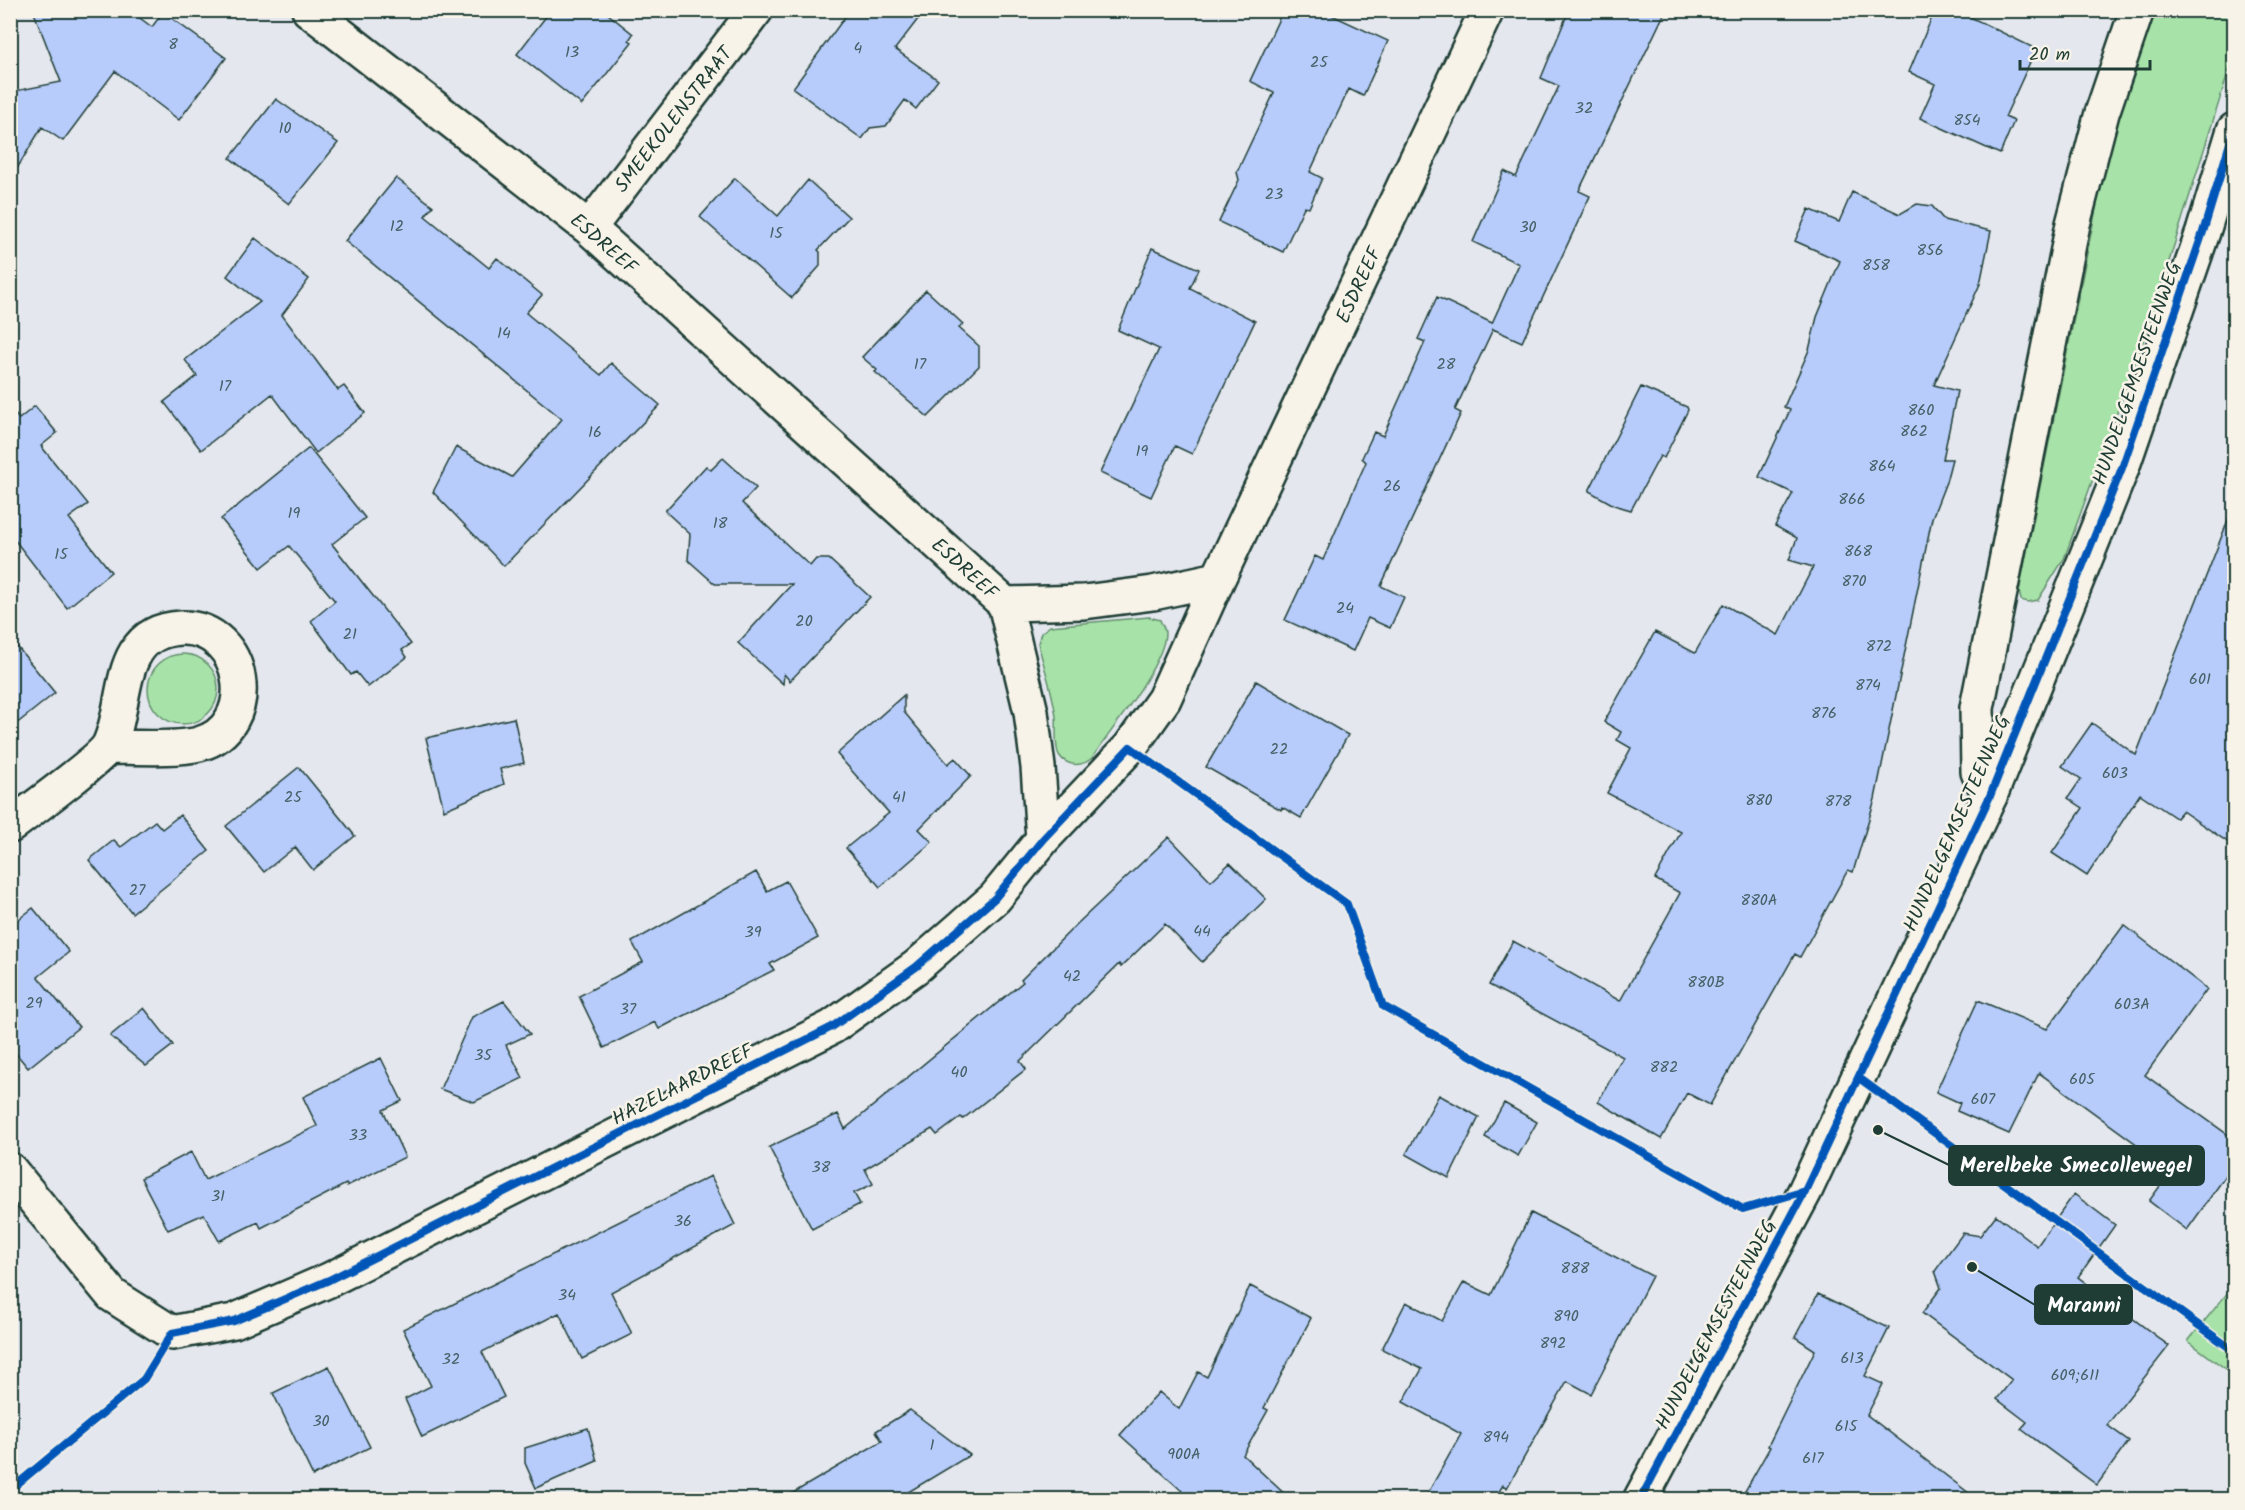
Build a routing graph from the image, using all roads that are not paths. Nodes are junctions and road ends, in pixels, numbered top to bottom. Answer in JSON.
{"nodes":[{"id":1,"x":309,"y":10,"type":"edge"},
{"id":2,"x":756,"y":10,"type":"edge"},
{"id":3,"x":1487,"y":10,"type":"edge"},
{"id":4,"x":2137,"y":10,"type":"edge"},
{"id":5,"x":2235,"y":130,"type":"edge"},
{"id":6,"x":589,"y":228,"type":"junction"},
{"id":7,"x":1218,"y":579,"type":"junction"},
{"id":8,"x":1005,"y":604,"type":"junction"},
{"id":9,"x":108,"y":747,"type":"dead end"},
{"id":10,"x":1990,"y":796,"type":"junction"},
{"id":11,"x":10,"y":826,"type":"edge"},
{"id":12,"x":1043,"y":839,"type":"junction"},
{"id":13,"x":10,"y":1170,"type":"edge"},
{"id":14,"x":1640,"y":1500,"type":"edge"}],
"edges":[{"from":1,"to":6,"type":"street","name":"ESDREEF"},
{"from":2,"to":6,"type":"street","name":"SMEEKOLENSTRAAT"},
{"from":3,"to":7,"type":"street","name":"ESDREEF"},
{"from":4,"to":10,"type":"street","name":"HUNDELGEMSESTEENWEG"},
{"from":5,"to":10,"type":"street","name":"HUNDELGEMSESTEENWEG"},
{"from":6,"to":8,"type":"street","name":"ESDREEF"},
{"from":7,"to":8,"type":"street","name":"ESDREEF"},
{"from":7,"to":12,"type":"street","name":"HAZELAARDREEF"},
{"from":8,"to":12,"type":"street"},
{"from":9,"to":11,"type":"street"},
{"from":10,"to":14,"type":"street","name":"HUNDELGEMSESTEENWEG"},
{"from":12,"to":13,"type":"street","name":"HAZELAARDREEF"}]}
